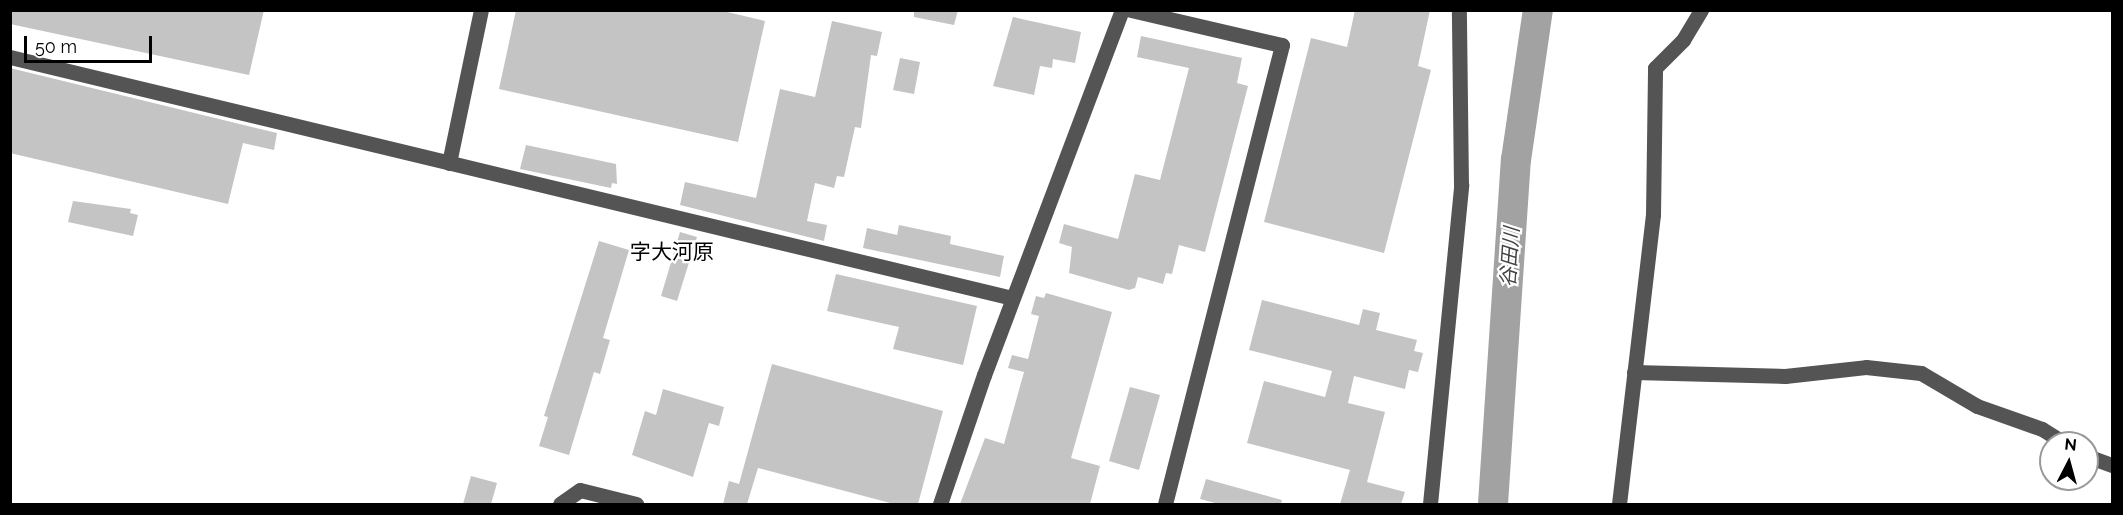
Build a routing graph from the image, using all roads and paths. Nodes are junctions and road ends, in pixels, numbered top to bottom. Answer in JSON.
{"nodes":[{"id":1,"x":481,"y":10,"type":"edge"},
{"id":2,"x":1122,"y":10,"type":"edge"},
{"id":3,"x":1131,"y":10,"type":"edge"},
{"id":4,"x":1459,"y":10,"type":"edge"},
{"id":5,"x":1701,"y":10,"type":"edge"},
{"id":6,"x":10,"y":57,"type":"edge"},
{"id":7,"x":449,"y":163,"type":"junction"},
{"id":8,"x":1012,"y":298,"type":"junction"},
{"id":9,"x":1634,"y":372,"type":"junction"},
{"id":10,"x":2045,"y":431,"type":"edge"},
{"id":11,"x":560,"y":504,"type":"edge"},
{"id":12,"x":636,"y":504,"type":"edge"},
{"id":13,"x":940,"y":504,"type":"edge"},
{"id":14,"x":1165,"y":504,"type":"edge"},
{"id":15,"x":1430,"y":504,"type":"edge"},
{"id":16,"x":1619,"y":504,"type":"edge"}],
"edges":[{"from":1,"to":7,"type":"street"},
{"from":2,"to":8,"type":"street"},
{"from":3,"to":14,"type":"street"},
{"from":4,"to":15,"type":"street"},
{"from":5,"to":9,"type":"street"},
{"from":6,"to":7,"type":"street"},
{"from":7,"to":8,"type":"street"},
{"from":8,"to":13,"type":"street"},
{"from":9,"to":10,"type":"street"},
{"from":9,"to":16,"type":"street"},
{"from":11,"to":12,"type":"street"}]}
